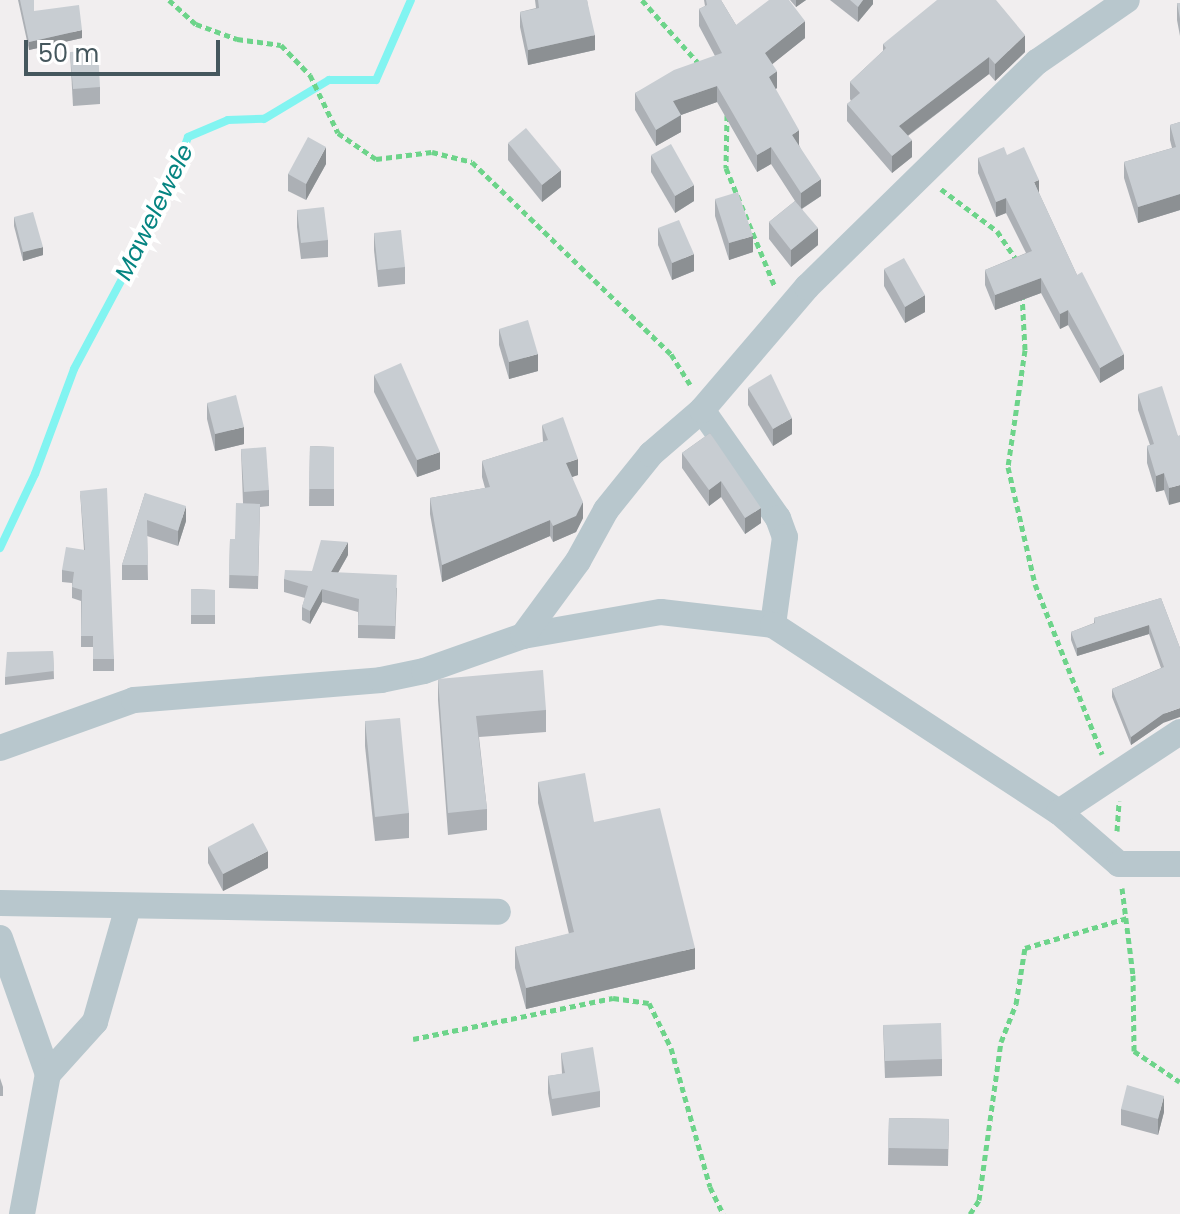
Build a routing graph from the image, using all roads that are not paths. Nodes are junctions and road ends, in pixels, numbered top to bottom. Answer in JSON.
{"nodes":[{"id":1,"x":1127,"y":0,"type":"edge"},
{"id":2,"x":703,"y":408,"type":"junction"},
{"id":3,"x":773,"y":625,"type":"junction"},
{"id":4,"x":523,"y":636,"type":"junction"},
{"id":5,"x":1180,"y":732,"type":"edge"},
{"id":6,"x":0,"y":748,"type":"edge"},
{"id":7,"x":1059,"y":812,"type":"junction"},
{"id":8,"x":1180,"y":864,"type":"edge"},
{"id":9,"x":0,"y":903,"type":"edge"},
{"id":10,"x":128,"y":907,"type":"junction"},
{"id":11,"x":498,"y":912,"type":"dead end"},
{"id":12,"x":0,"y":938,"type":"edge"},
{"id":13,"x":48,"y":1074,"type":"junction"},
{"id":14,"x":22,"y":1214,"type":"edge"}],
"edges":[{"from":1,"to":2,"type":"street"},
{"from":2,"to":3,"type":"street"},
{"from":2,"to":4,"type":"street"},
{"from":3,"to":4,"type":"street"},
{"from":3,"to":7,"type":"street"},
{"from":4,"to":6,"type":"street"},
{"from":5,"to":7,"type":"street"},
{"from":7,"to":8,"type":"street"},
{"from":9,"to":10,"type":"street"},
{"from":10,"to":11,"type":"street"},
{"from":10,"to":13,"type":"street"},
{"from":12,"to":13,"type":"street"},
{"from":13,"to":14,"type":"street"}]}
